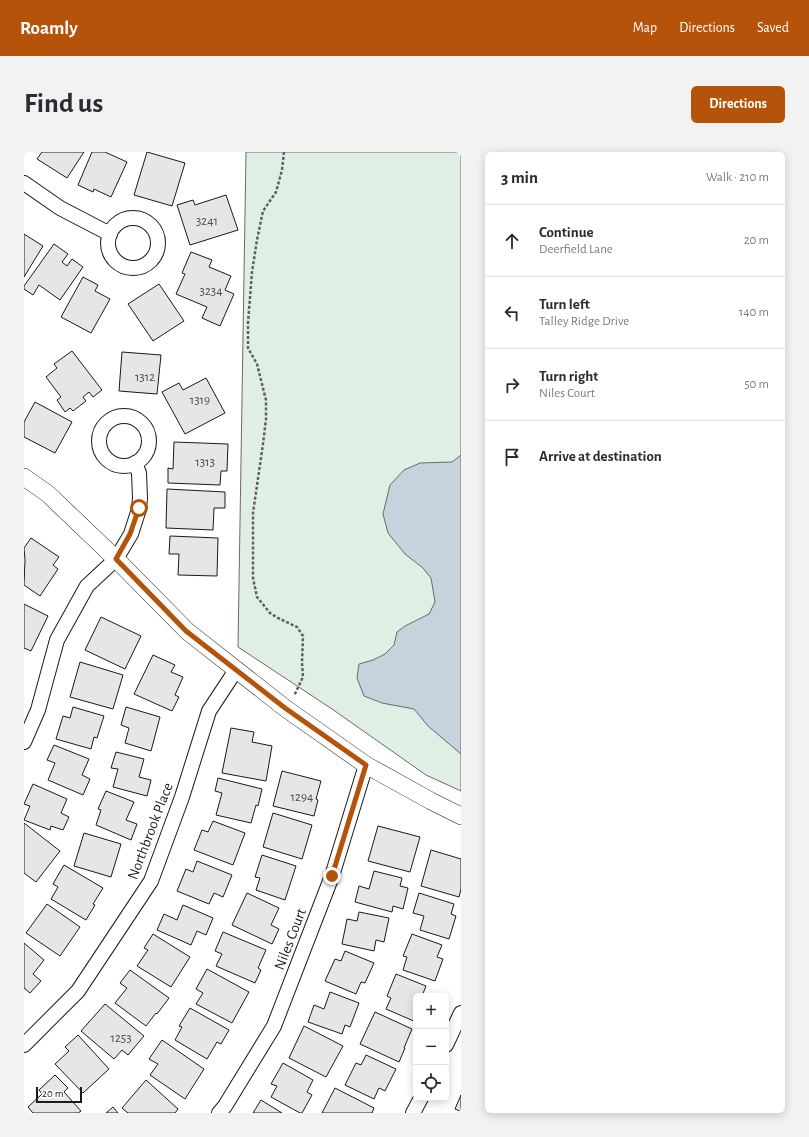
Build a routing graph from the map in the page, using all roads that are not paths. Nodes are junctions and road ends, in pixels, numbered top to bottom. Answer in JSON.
{"nodes":[{"id":1,"x":24,"y":183,"type":"edge"},
{"id":2,"x":110,"y":234,"type":"dead end"},
{"id":3,"x":135,"y":463,"type":"dead end"},
{"id":4,"x":24,"y":476,"type":"edge"},
{"id":5,"x":116,"y":559,"type":"junction"},
{"id":6,"x":236,"y":670,"type":"junction"},
{"id":7,"x":24,"y":742,"type":"edge"},
{"id":8,"x":366,"y":765,"type":"junction"},
{"id":9,"x":461,"y":816,"type":"edge"},
{"id":10,"x":461,"y":1013,"type":"edge"},
{"id":11,"x":449,"y":1039,"type":"edge"},
{"id":12,"x":24,"y":1045,"type":"edge"},
{"id":13,"x":420,"y":1101,"type":"edge"},
{"id":14,"x":219,"y":1113,"type":"edge"},
{"id":15,"x":414,"y":1113,"type":"edge"}],
"edges":[{"from":1,"to":2,"type":"street"},
{"from":3,"to":5,"type":"street"},
{"from":4,"to":5,"type":"street"},
{"from":5,"to":6,"type":"street"},
{"from":5,"to":7,"type":"street"},
{"from":6,"to":8,"type":"street"},
{"from":6,"to":12,"type":"street","name":"Northbrook Place"},
{"from":8,"to":9,"type":"street"},
{"from":8,"to":14,"type":"street","name":"Niles Court"},
{"from":10,"to":11,"type":"street"},
{"from":13,"to":15,"type":"street"}]}
